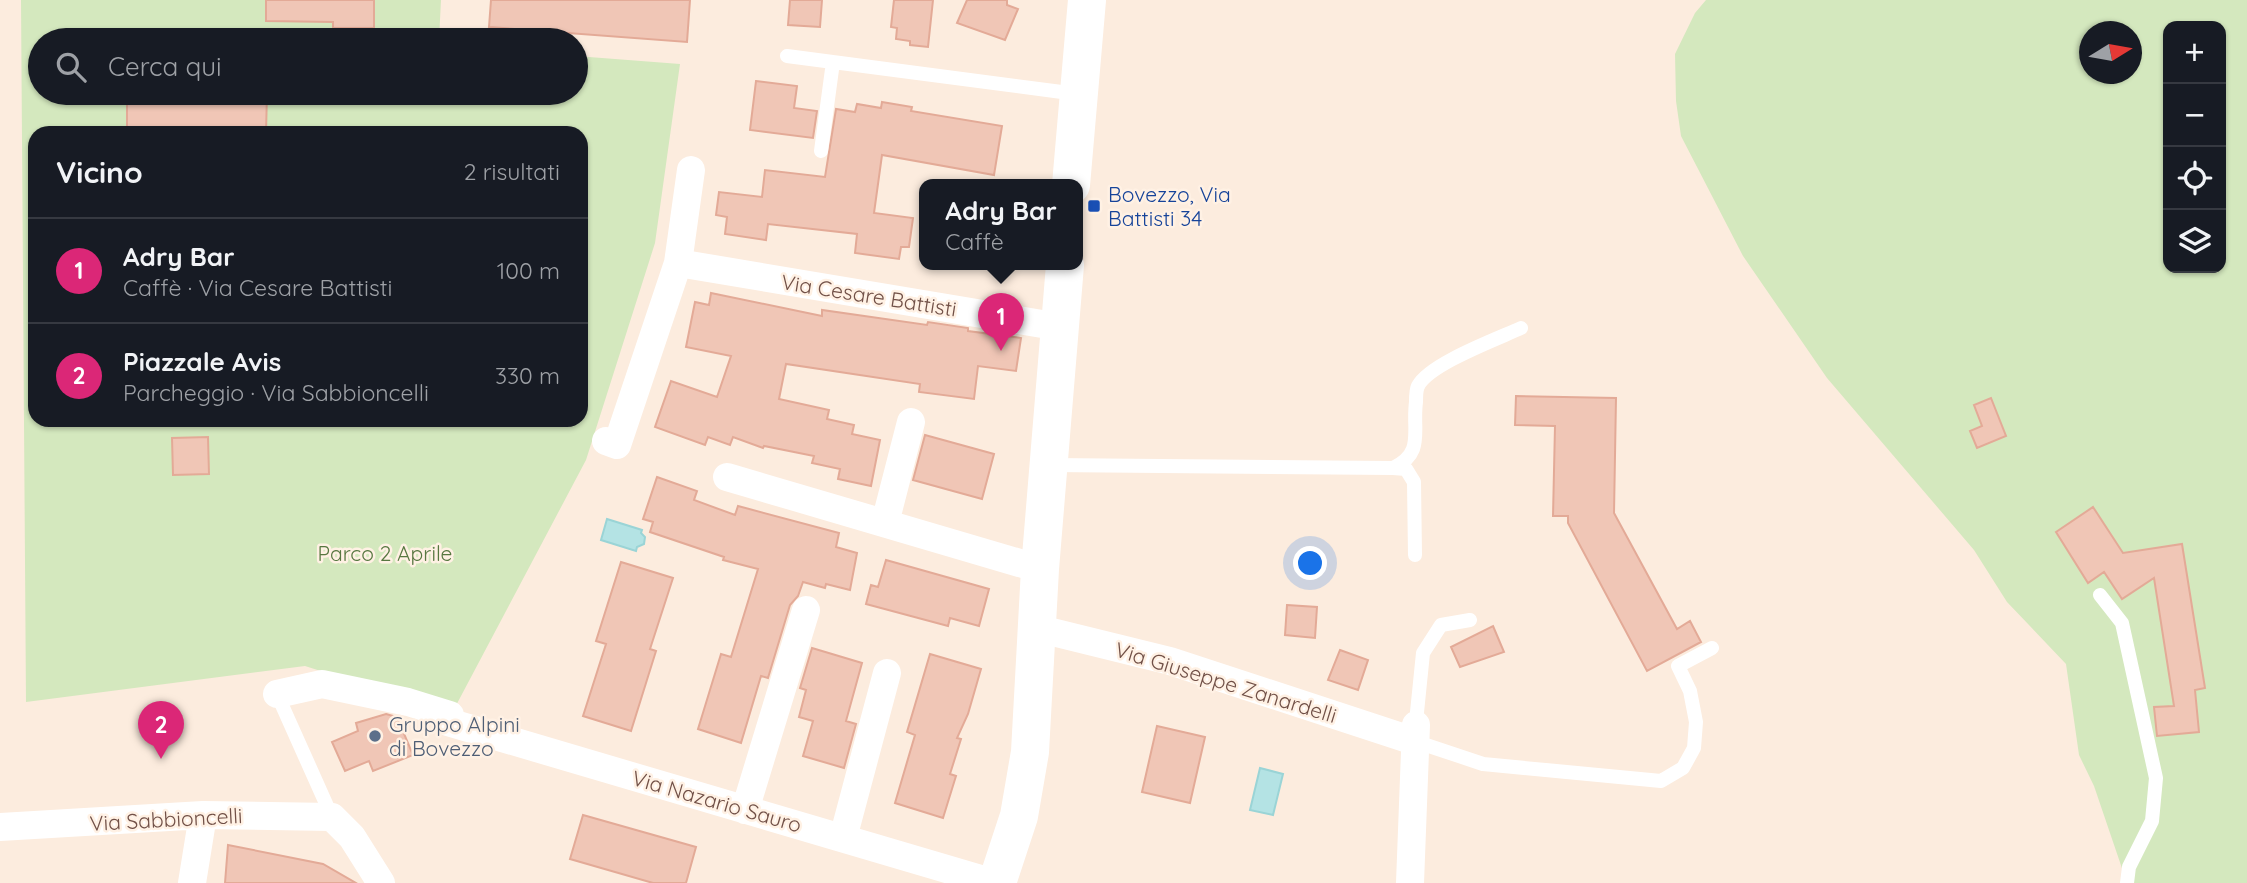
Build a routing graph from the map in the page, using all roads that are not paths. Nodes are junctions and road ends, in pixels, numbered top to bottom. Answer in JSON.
{"nodes":[{"id":1,"x":1087,"y":0,"type":"edge"},
{"id":2,"x":787,"y":57,"type":"dead end"},
{"id":3,"x":833,"y":62,"type":"junction"},
{"id":4,"x":1078,"y":94,"type":"junction"},
{"id":5,"x":821,"y":151,"type":"dead end"},
{"id":6,"x":691,"y":170,"type":"dead end"},
{"id":7,"x":1071,"y":179,"type":"edge"},
{"id":8,"x":678,"y":263,"type":"junction"},
{"id":9,"x":1065,"y":270,"type":"edge"},
{"id":10,"x":1060,"y":327,"type":"junction"},
{"id":11,"x":1521,"y":328,"type":"dead end"},
{"id":12,"x":911,"y":422,"type":"dead end"},
{"id":13,"x":606,"y":441,"type":"dead end"},
{"id":14,"x":1049,"y":465,"type":"junction"},
{"id":15,"x":1393,"y":468,"type":"junction"},
{"id":16,"x":727,"y":477,"type":"dead end"},
{"id":17,"x":885,"y":523,"type":"junction"},
{"id":18,"x":1415,"y":555,"type":"dead end"},
{"id":19,"x":1040,"y":569,"type":"junction"},
{"id":20,"x":2100,"y":595,"type":"dead end"},
{"id":21,"x":806,"y":610,"type":"dead end"},
{"id":22,"x":1470,"y":620,"type":"dead end"},
{"id":23,"x":1037,"y":628,"type":"junction"},
{"id":24,"x":1712,"y":648,"type":"dead end"},
{"id":25,"x":887,"y":673,"type":"dead end"},
{"id":26,"x":272,"y":694,"type":"joint"},
{"id":27,"x":1415,"y":732,"type":"junction"},
{"id":28,"x":745,"y":810,"type":"junction"},
{"id":29,"x":203,"y":815,"type":"junction"},
{"id":30,"x":332,"y":817,"type":"junction"},
{"id":31,"x":0,"y":827,"type":"edge"},
{"id":32,"x":843,"y":838,"type":"junction"},
{"id":33,"x":192,"y":883,"type":"edge"},
{"id":34,"x":382,"y":883,"type":"edge"},
{"id":35,"x":996,"y":883,"type":"edge"},
{"id":36,"x":1410,"y":883,"type":"edge"},
{"id":37,"x":2127,"y":883,"type":"edge"}],
"edges":[{"from":1,"to":4,"type":"street"},
{"from":2,"to":3,"type":"lane"},
{"from":3,"to":4,"type":"lane"},
{"from":3,"to":5,"type":"lane"},
{"from":4,"to":7,"type":"street"},
{"from":6,"to":8,"type":"street"},
{"from":8,"to":10,"type":"street","name":"Via Cesare Battisti"},
{"from":8,"to":13,"type":"street"},
{"from":9,"to":10,"type":"street"},
{"from":10,"to":14,"type":"street"},
{"from":11,"to":15,"type":"lane"},
{"from":12,"to":17,"type":"street"},
{"from":14,"to":15,"type":"lane"},
{"from":14,"to":19,"type":"street"},
{"from":15,"to":18,"type":"lane"},
{"from":16,"to":17,"type":"street"},
{"from":17,"to":19,"type":"street"},
{"from":19,"to":23,"type":"street"},
{"from":20,"to":37,"type":"lane"},
{"from":21,"to":28,"type":"street"},
{"from":22,"to":27,"type":"lane"},
{"from":23,"to":27,"type":"street","name":"Via Giuseppe Zanardelli"},
{"from":23,"to":35,"type":"street"},
{"from":24,"to":27,"type":"lane"},
{"from":25,"to":32,"type":"street"},
{"from":26,"to":28,"type":"street","name":"Via Nazario Sauro"},
{"from":26,"to":30,"type":"lane"},
{"from":27,"to":36,"type":"street"},
{"from":28,"to":32,"type":"street","name":"Via Nazario Sauro"},
{"from":29,"to":30,"type":"street","name":"Via Sabbioncelli"},
{"from":29,"to":31,"type":"street","name":"Via Sabbioncelli"},
{"from":29,"to":33,"type":"street"},
{"from":30,"to":34,"type":"street"},
{"from":32,"to":35,"type":"street","name":"Via Nazario Sauro"}]}
